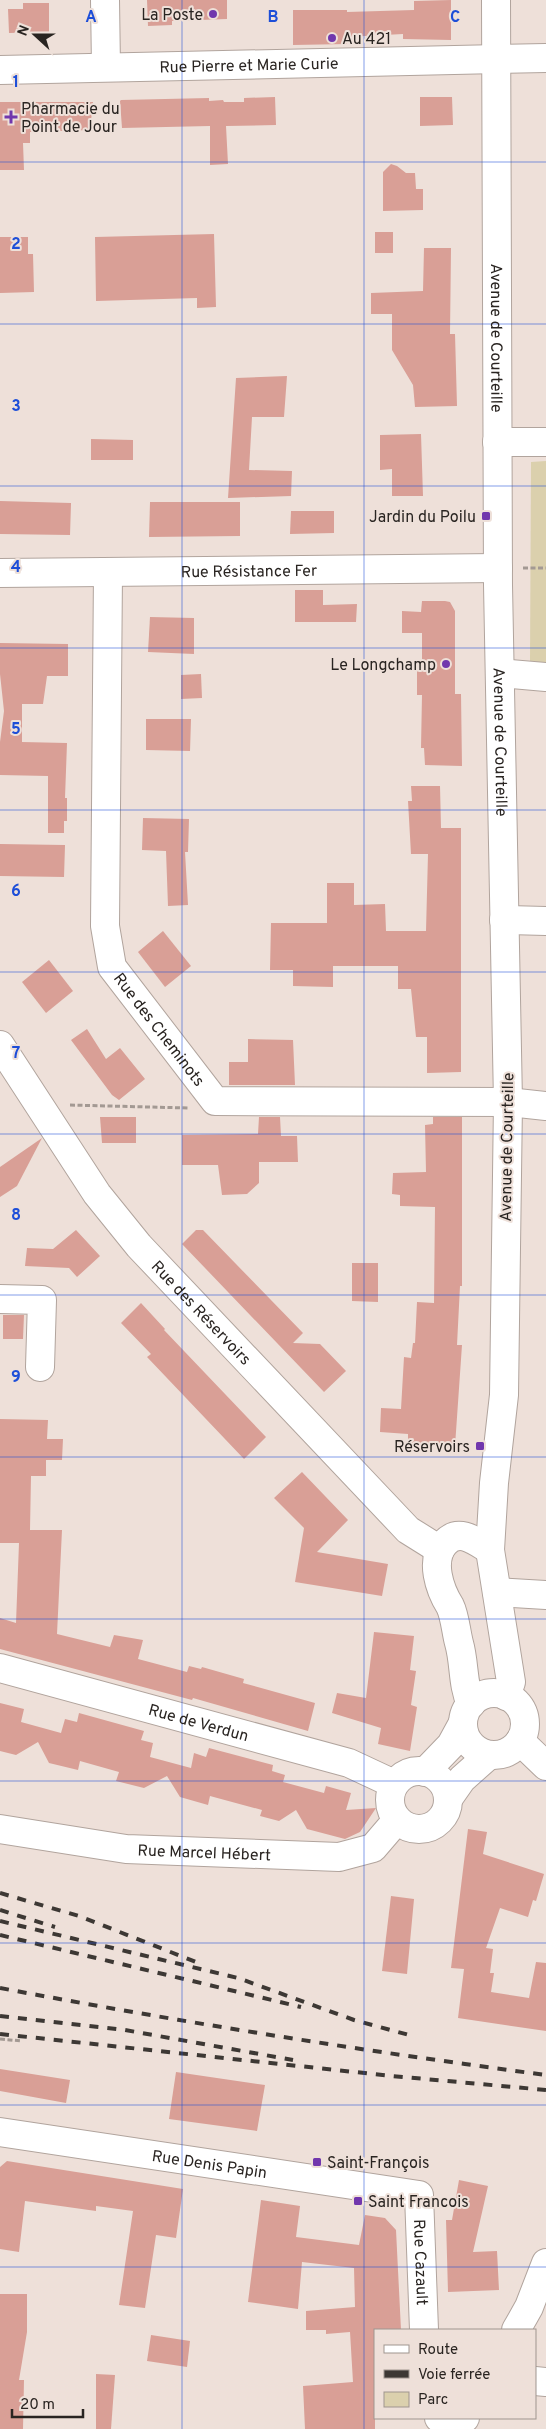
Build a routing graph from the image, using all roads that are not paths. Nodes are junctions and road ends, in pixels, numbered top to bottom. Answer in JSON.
{"nodes":[{"id":1,"x":105,"y":0,"type":"edge"},
{"id":2,"x":496,"y":0,"type":"edge"},
{"id":3,"x":496,"y":57,"type":"junction"},
{"id":4,"x":546,"y":58,"type":"edge"},
{"id":5,"x":106,"y":67,"type":"junction"},
{"id":6,"x":0,"y":70,"type":"edge"},
{"id":7,"x":497,"y":442,"type":"junction"},
{"id":8,"x":546,"y":442,"type":"edge"},
{"id":9,"x":498,"y":568,"type":"junction"},
{"id":10,"x":0,"y":572,"type":"edge"},
{"id":11,"x":108,"y":572,"type":"junction"},
{"id":12,"x":500,"y":673,"type":"junction"},
{"id":13,"x":546,"y":677,"type":"edge"},
{"id":14,"x":504,"y":920,"type":"junction"},
{"id":15,"x":546,"y":921,"type":"edge"},
{"id":16,"x":0,"y":1045,"type":"edge"},
{"id":17,"x":508,"y":1102,"type":"junction"},
{"id":18,"x":546,"y":1106,"type":"edge"},
{"id":19,"x":0,"y":1299,"type":"edge"},
{"id":20,"x":40,"y":1367,"type":"dead end"},
{"id":21,"x":494,"y":1483,"type":"junction"},
{"id":22,"x":450,"y":1543,"type":"junction"},
{"id":23,"x":490,"y":1550,"type":"junction"},
{"id":24,"x":497,"y":1592,"type":"junction"},
{"id":25,"x":546,"y":1595,"type":"edge"},
{"id":26,"x":0,"y":1668,"type":"edge"},
{"id":27,"x":506,"y":1696,"type":"junction"},
{"id":28,"x":467,"y":1713,"type":"junction"},
{"id":29,"x":520,"y":1741,"type":"junction"},
{"id":30,"x":490,"y":1755,"type":"junction"},
{"id":31,"x":546,"y":1766,"type":"edge"},
{"id":32,"x":425,"y":1772,"type":"junction"},
{"id":33,"x":394,"y":1784,"type":"junction"},
{"id":34,"x":448,"y":1799,"type":"junction"},
{"id":35,"x":397,"y":1820,"type":"junction"},
{"id":36,"x":0,"y":1829,"type":"edge"},
{"id":37,"x":0,"y":2132,"type":"edge"},
{"id":38,"x":419,"y":2195,"type":"joint"},
{"id":39,"x":546,"y":2263,"type":"edge"},
{"id":40,"x":424,"y":2329,"type":"edge"},
{"id":41,"x":517,"y":2329,"type":"edge"}],
"edges":[{"from":1,"to":5,"type":"street"},
{"from":2,"to":3,"type":"street","name":"Avenue de Courteille"},
{"from":3,"to":4,"type":"street","name":"Rue Pierre et Marie Curie"},
{"from":3,"to":5,"type":"street","name":"Rue Pierre et Marie Curie"},
{"from":3,"to":7,"type":"street","name":"Avenue de Courteille"},
{"from":5,"to":6,"type":"street","name":"Rue Pierre et Marie Curie"},
{"from":7,"to":8,"type":"street"},
{"from":7,"to":9,"type":"street","name":"Avenue de Courteille"},
{"from":9,"to":11,"type":"street","name":"Rue Résistance Fer"},
{"from":9,"to":12,"type":"street","name":"Avenue de Courteille"},
{"from":10,"to":11,"type":"street","name":"Rue Résistance Fer"},
{"from":11,"to":17,"type":"street","name":"Rue des Cheminots"},
{"from":12,"to":13,"type":"street"},
{"from":12,"to":14,"type":"street","name":"Avenue de Courteille"},
{"from":14,"to":15,"type":"street"},
{"from":14,"to":17,"type":"street","name":"Avenue de Courteille"},
{"from":16,"to":22,"type":"street","name":"Rue des Réservoirs"},
{"from":17,"to":18,"type":"street","name":"Rue des Cheminots"},
{"from":17,"to":21,"type":"street","name":"Avenue de Courteille"},
{"from":19,"to":20,"type":"street"},
{"from":21,"to":22,"type":"street","name":"Avenue de Courteille"},
{"from":21,"to":23,"type":"street","name":"Avenue de Courteille"},
{"from":22,"to":23,"type":"street"},
{"from":22,"to":28,"type":"street","name":"Avenue de Courteille"},
{"from":23,"to":24,"type":"street","name":"Avenue de Courteille"},
{"from":24,"to":25,"type":"street"},
{"from":24,"to":27,"type":"street","name":"Avenue de Courteille"},
{"from":26,"to":33,"type":"street","name":"Rue de Verdun"},
{"from":27,"to":28,"type":"street"},
{"from":27,"to":29,"type":"street"},
{"from":28,"to":30,"type":"street","name":"Avenue de Courteille"},
{"from":28,"to":32,"type":"street"},
{"from":29,"to":30,"type":"street"},
{"from":29,"to":31,"type":"street"},
{"from":30,"to":34,"type":"street"},
{"from":32,"to":33,"type":"street"},
{"from":32,"to":34,"type":"street"},
{"from":33,"to":35,"type":"street"},
{"from":34,"to":35,"type":"street"},
{"from":35,"to":36,"type":"street","name":"Rue Marcel Hébert"},
{"from":37,"to":38,"type":"street","name":"Rue Denis Papin"},
{"from":38,"to":40,"type":"street","name":"Rue Cazault"},
{"from":39,"to":41,"type":"street"}]}
